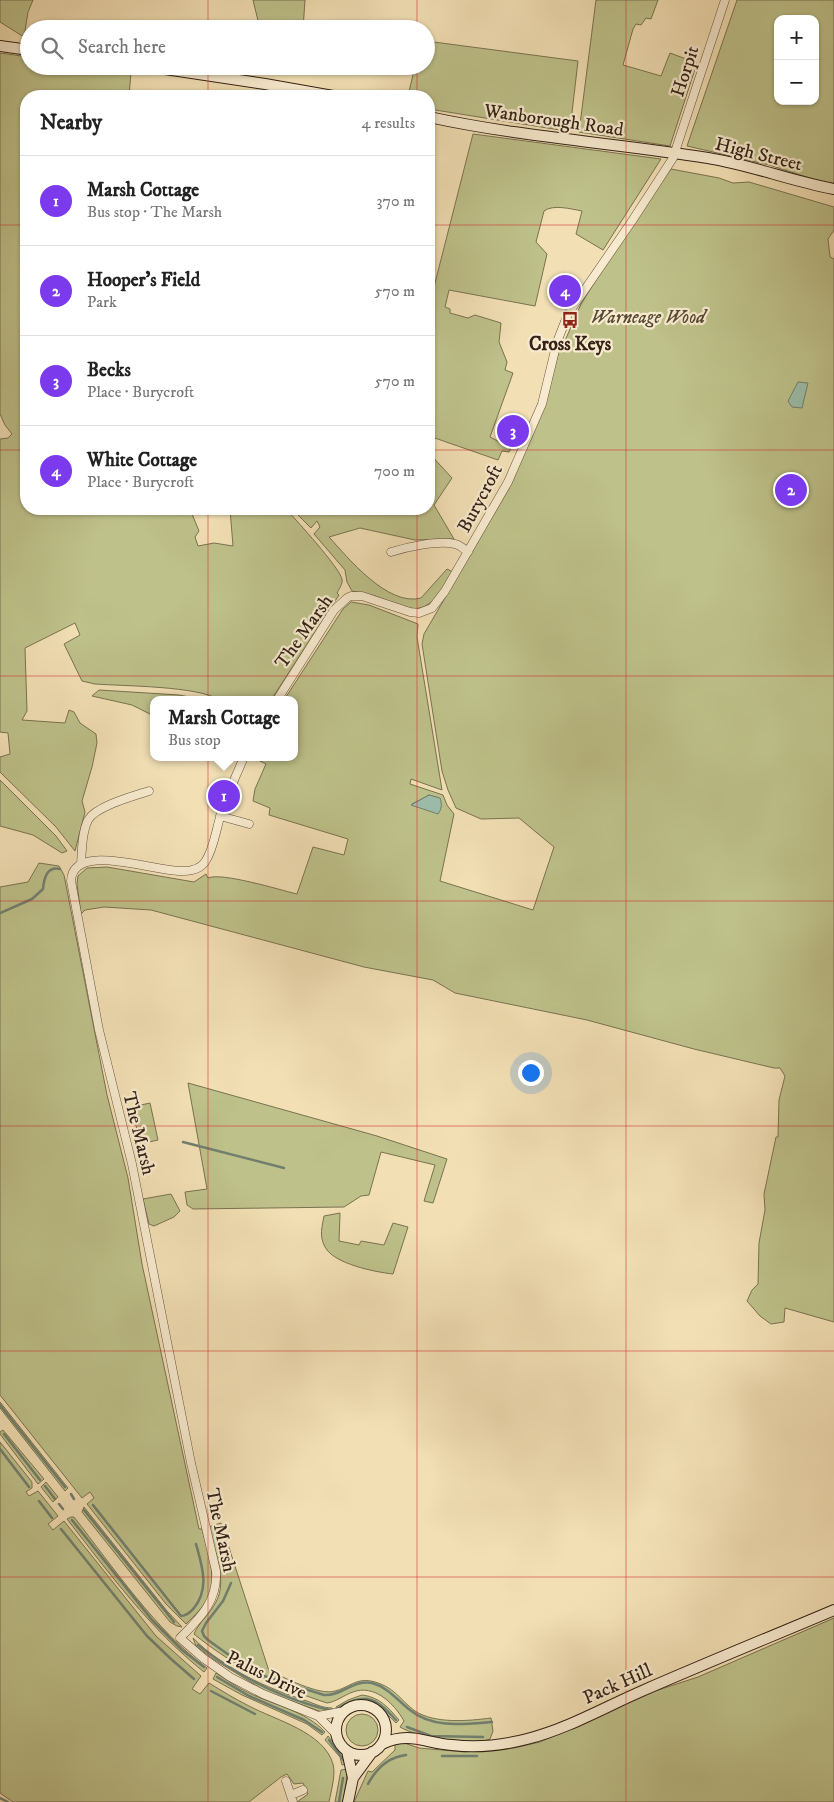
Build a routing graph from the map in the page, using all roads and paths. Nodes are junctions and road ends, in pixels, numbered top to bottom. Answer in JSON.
{"nodes":[{"id":1,"x":725,"y":0,"type":"edge"},
{"id":2,"x":0,"y":46,"type":"edge"},
{"id":3,"x":20,"y":49,"type":"edge"},
{"id":4,"x":205,"y":75,"type":"edge"},
{"id":5,"x":299,"y":90,"type":"edge"},
{"id":6,"x":435,"y":118,"type":"edge"},
{"id":7,"x":674,"y":153,"type":"junction"},
{"id":8,"x":834,"y":189,"type":"edge"},
{"id":9,"x":391,"y":552,"type":"dead end"},
{"id":10,"x":468,"y":552,"type":"junction"},
{"id":11,"x":422,"y":612,"type":"joint"},
{"id":12,"x":279,"y":696,"type":"edge"},
{"id":13,"x":242,"y":761,"type":"edge"},
{"id":14,"x":149,"y":791,"type":"dead end"},
{"id":15,"x":220,"y":816,"type":"junction"},
{"id":16,"x":249,"y":824,"type":"dead end"},
{"id":17,"x":81,"y":864,"type":"junction"},
{"id":18,"x":834,"y":1610,"type":"edge"},
{"id":19,"x":180,"y":1638,"type":"joint"},
{"id":20,"x":345,"y":1711,"type":"junction"},
{"id":21,"x":318,"y":1716,"type":"junction"},
{"id":22,"x":384,"y":1719,"type":"junction"},
{"id":23,"x":337,"y":1735,"type":"junction"},
{"id":24,"x":405,"y":1737,"type":"junction"},
{"id":25,"x":382,"y":1744,"type":"junction"},
{"id":26,"x":348,"y":1751,"type":"junction"},
{"id":27,"x":372,"y":1752,"type":"junction"},
{"id":28,"x":353,"y":1778,"type":"junction"},
{"id":29,"x":286,"y":1781,"type":"dead end"},
{"id":30,"x":303,"y":1790,"type":"dead end"},
{"id":31,"x":292,"y":1798,"type":"edge"},
{"id":32,"x":348,"y":1802,"type":"edge"}],
"edges":[{"from":1,"to":7,"type":"street","name":"Horpit"},
{"from":2,"to":3,"type":"street"},
{"from":4,"to":5,"type":"street"},
{"from":6,"to":7,"type":"street","name":"Wanborough Road"},
{"from":7,"to":8,"type":"street","name":"High Street"},
{"from":7,"to":10,"type":"street","name":"Burycroft"},
{"from":9,"to":10,"type":"street"},
{"from":10,"to":11,"type":"street","name":"Burycroft"},
{"from":11,"to":12,"type":"street","name":"The Marsh"},
{"from":13,"to":15,"type":"street"},
{"from":14,"to":17,"type":"street","name":"The Marsh"},
{"from":15,"to":16,"type":"street"},
{"from":15,"to":17,"type":"street"},
{"from":17,"to":19,"type":"street","name":"The Marsh"},
{"from":18,"to":24,"type":"street","name":"Pack Hill"},
{"from":19,"to":21,"type":"street","name":"Palus Drive"},
{"from":20,"to":21,"type":"street","name":"Palus Drive"},
{"from":20,"to":22,"type":"street"},
{"from":20,"to":23,"type":"street"},
{"from":21,"to":23,"type":"street","name":"Palus Drive"},
{"from":22,"to":24,"type":"street"},
{"from":22,"to":25,"type":"street"},
{"from":23,"to":26,"type":"street"},
{"from":24,"to":25,"type":"street","name":"Pack Hill"},
{"from":25,"to":27,"type":"street"},
{"from":26,"to":27,"type":"street"},
{"from":26,"to":28,"type":"street"},
{"from":27,"to":28,"type":"street"},
{"from":28,"to":32,"type":"street"},
{"from":29,"to":31,"type":"street"},
{"from":30,"to":31,"type":"street"}]}
